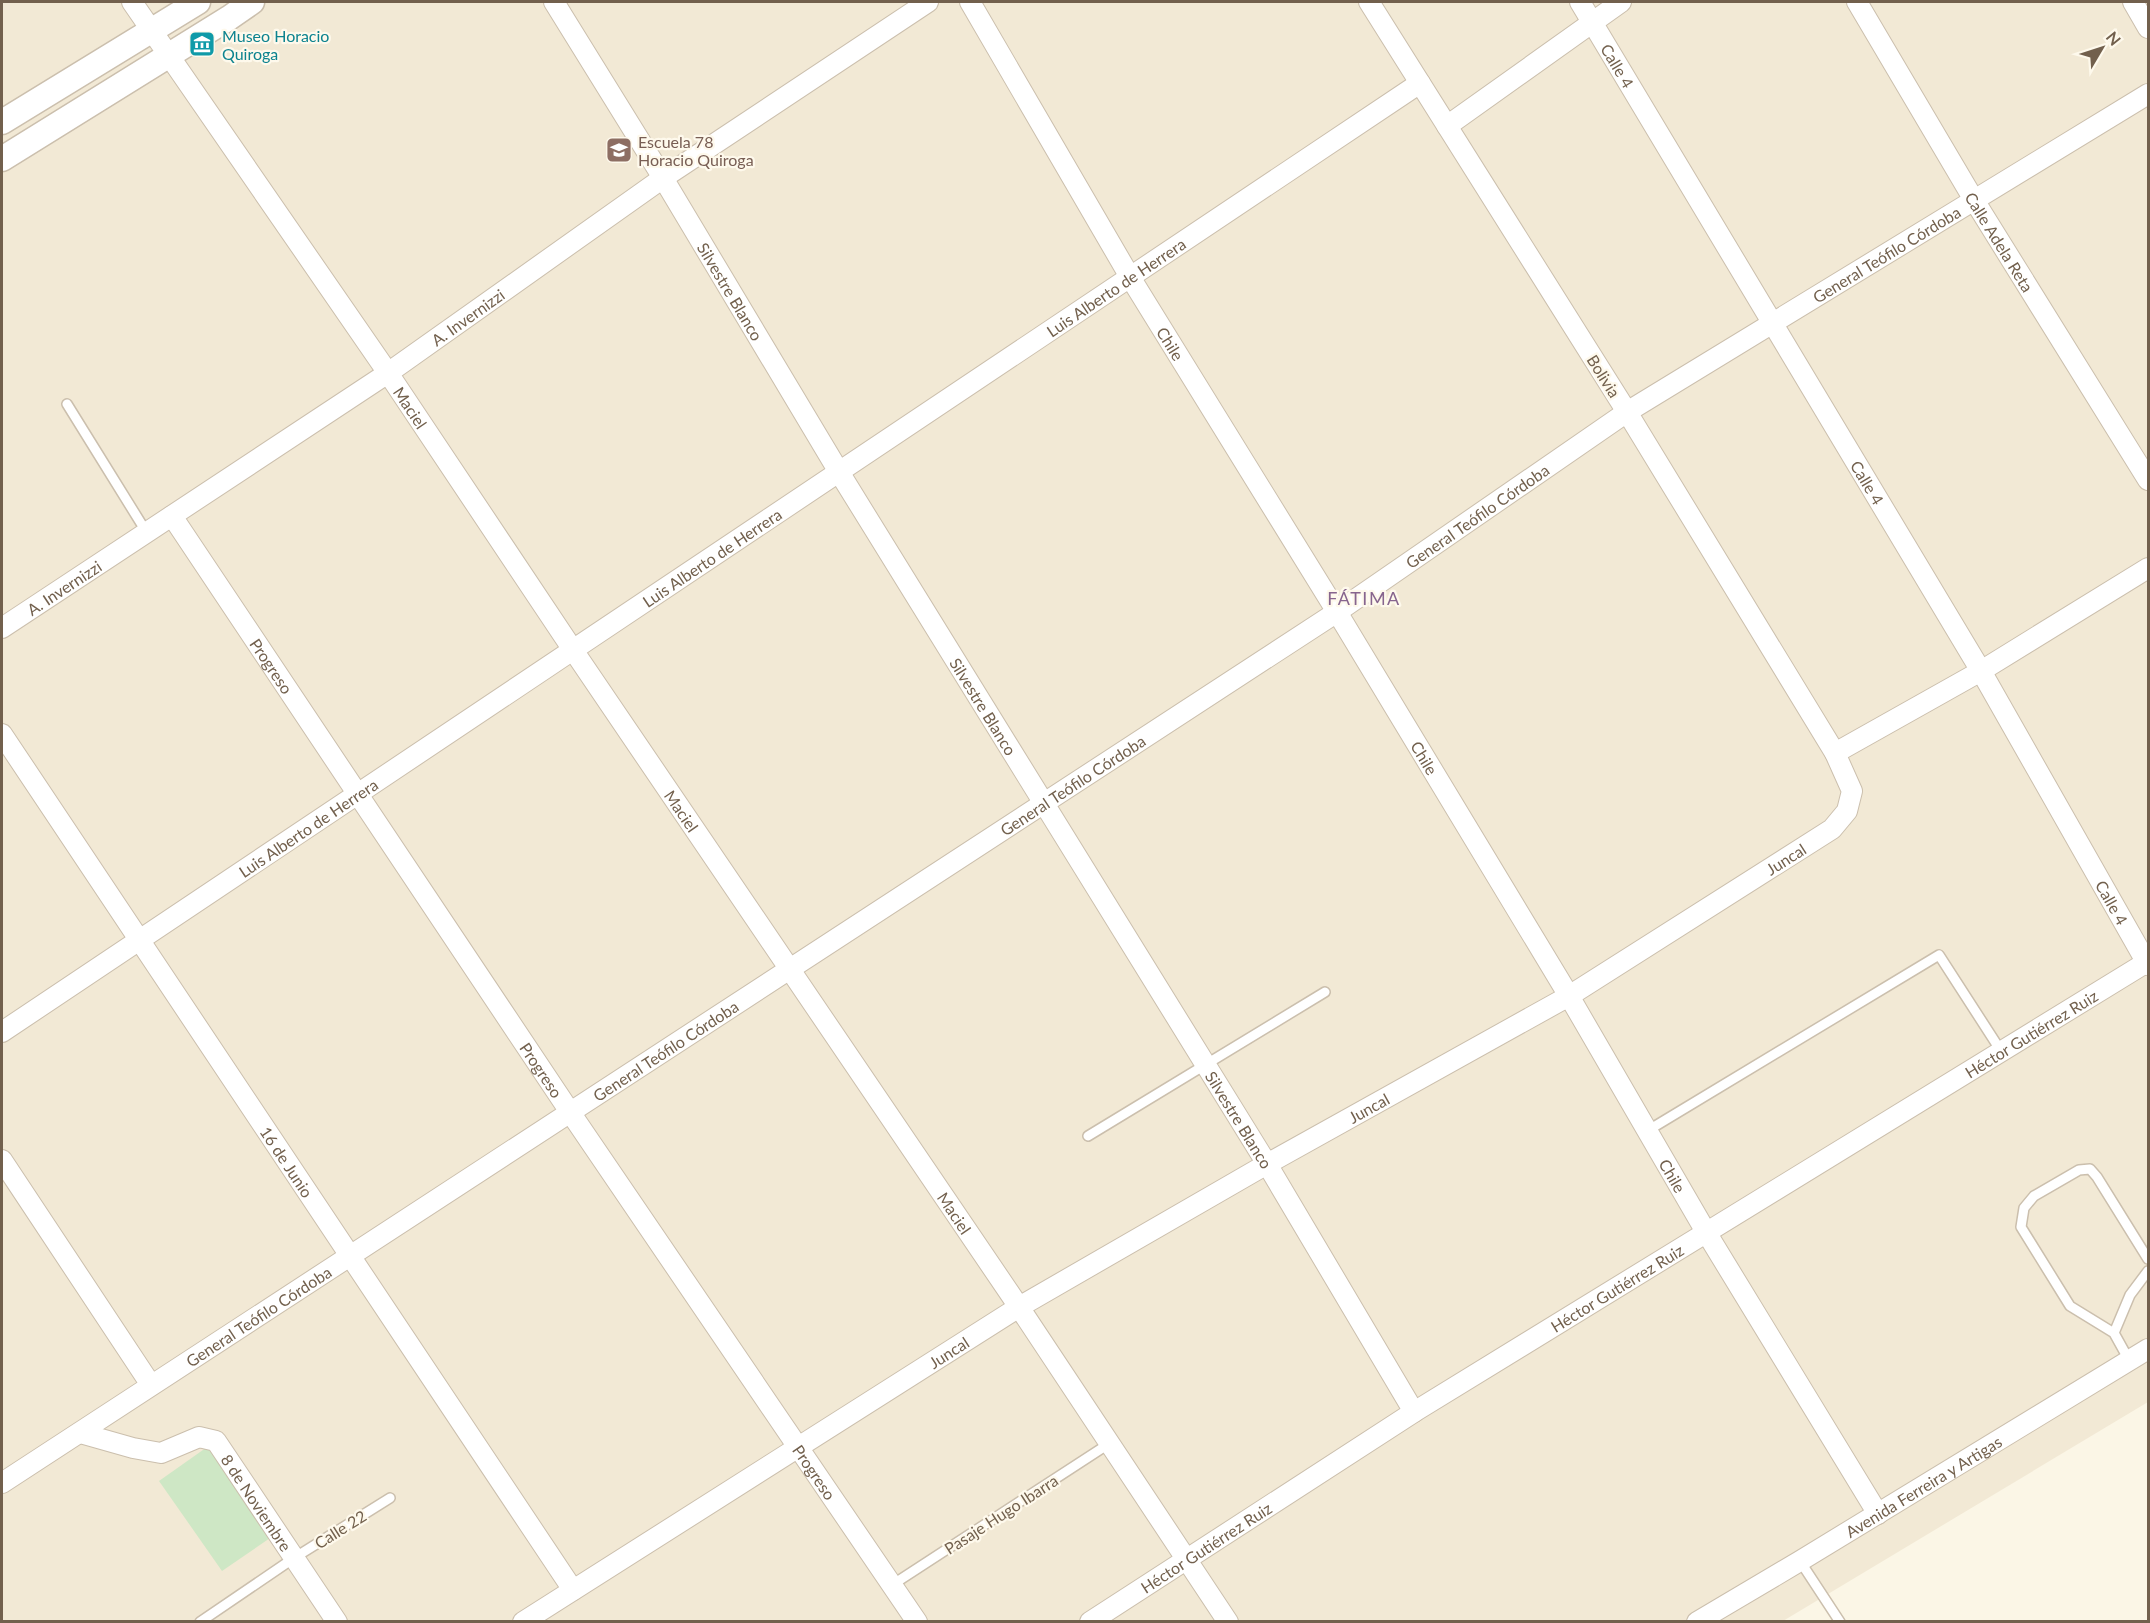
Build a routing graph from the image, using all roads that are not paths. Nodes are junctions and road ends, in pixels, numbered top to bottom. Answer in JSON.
{"nodes":[{"id":1,"x":132,"y":2,"type":"edge"},
{"id":2,"x":198,"y":2,"type":"edge"},
{"id":3,"x":252,"y":2,"type":"edge"},
{"id":4,"x":554,"y":2,"type":"edge"},
{"id":5,"x":928,"y":2,"type":"edge"},
{"id":6,"x":969,"y":2,"type":"edge"},
{"id":7,"x":1370,"y":2,"type":"edge"},
{"id":8,"x":1580,"y":2,"type":"edge"},
{"id":9,"x":1620,"y":2,"type":"edge"},
{"id":10,"x":1857,"y":2,"type":"edge"},
{"id":11,"x":2133,"y":2,"type":"edge"},
{"id":12,"x":1592,"y":21,"type":"junction"},
{"id":13,"x":2148,"y":28,"type":"edge"},
{"id":14,"x":152,"y":30,"type":"junction"},
{"id":15,"x":170,"y":55,"type":"junction"},
{"id":16,"x":1420,"y":83,"type":"junction"},
{"id":17,"x":2148,"y":94,"type":"edge"},
{"id":18,"x":2,"y":122,"type":"edge"},
{"id":19,"x":1447,"y":126,"type":"junction"},
{"id":20,"x":2,"y":159,"type":"edge"},
{"id":21,"x":663,"y":178,"type":"junction"},
{"id":22,"x":1974,"y":200,"type":"junction"},
{"id":23,"x":1130,"y":278,"type":"junction"},
{"id":24,"x":1772,"y":323,"type":"junction"},
{"id":25,"x":388,"y":374,"type":"junction"},
{"id":26,"x":67,"y":404,"type":"dead end"},
{"id":27,"x":1627,"y":412,"type":"junction"},
{"id":28,"x":839,"y":472,"type":"junction"},
{"id":29,"x":2148,"y":480,"type":"edge"},
{"id":30,"x":172,"y":516,"type":"junction"},
{"id":31,"x":147,"y":532,"type":"junction"},
{"id":32,"x":2148,"y":568,"type":"edge"},
{"id":33,"x":1336,"y":612,"type":"junction"},
{"id":34,"x":2,"y":628,"type":"edge"},
{"id":35,"x":573,"y":650,"type":"junction"},
{"id":36,"x":1981,"y":671,"type":"junction"},
{"id":37,"x":2,"y":734,"type":"edge"},
{"id":38,"x":1835,"y":753,"type":"junction"},
{"id":39,"x":357,"y":794,"type":"junction"},
{"id":40,"x":1043,"y":802,"type":"junction"},
{"id":41,"x":138,"y":941,"type":"junction"},
{"id":42,"x":2148,"y":963,"type":"edge"},
{"id":43,"x":790,"y":969,"type":"junction"},
{"id":44,"x":1325,"y":992,"type":"dead end"},
{"id":45,"x":1569,"y":996,"type":"junction"},
{"id":46,"x":2,"y":1032,"type":"edge"},
{"id":47,"x":2001,"y":1051,"type":"junction"},
{"id":48,"x":1205,"y":1065,"type":"junction"},
{"id":49,"x":570,"y":1112,"type":"junction"},
{"id":50,"x":1647,"y":1131,"type":"junction"},
{"id":51,"x":1088,"y":1136,"type":"dead end"},
{"id":52,"x":2,"y":1160,"type":"edge"},
{"id":53,"x":1267,"y":1164,"type":"junction"},
{"id":54,"x":1706,"y":1232,"type":"junction"},
{"id":55,"x":349,"y":1256,"type":"junction"},
{"id":56,"x":2148,"y":1259,"type":"edge"},
{"id":57,"x":2148,"y":1270,"type":"edge"},
{"id":58,"x":1019,"y":1307,"type":"junction"},
{"id":59,"x":2114,"y":1334,"type":"junction"},
{"id":60,"x":2148,"y":1349,"type":"edge"},
{"id":61,"x":2129,"y":1360,"type":"junction"},
{"id":62,"x":151,"y":1385,"type":"junction"},
{"id":63,"x":1414,"y":1412,"type":"junction"},
{"id":64,"x":80,"y":1433,"type":"junction"},
{"id":65,"x":1110,"y":1443,"type":"junction"},
{"id":66,"x":798,"y":1448,"type":"junction"},
{"id":67,"x":2,"y":1483,"type":"edge"},
{"id":68,"x":390,"y":1498,"type":"dead end"},
{"id":69,"x":1878,"y":1514,"type":"junction"},
{"id":70,"x":294,"y":1558,"type":"junction"},
{"id":71,"x":1188,"y":1559,"type":"junction"},
{"id":72,"x":1800,"y":1561,"type":"junction"},
{"id":73,"x":892,"y":1585,"type":"junction"},
{"id":74,"x":573,"y":1590,"type":"junction"},
{"id":75,"x":200,"y":1622,"type":"edge"},
{"id":76,"x":337,"y":1622,"type":"edge"},
{"id":77,"x":523,"y":1622,"type":"edge"},
{"id":78,"x":917,"y":1622,"type":"edge"},
{"id":79,"x":1090,"y":1622,"type":"edge"},
{"id":80,"x":1228,"y":1622,"type":"edge"},
{"id":81,"x":1697,"y":1622,"type":"edge"},
{"id":82,"x":1840,"y":1622,"type":"edge"}],
"edges":[{"from":1,"to":14,"type":"street","name":"Maciel"},
{"from":2,"to":14,"type":"street"},
{"from":3,"to":15,"type":"street"},
{"from":4,"to":21,"type":"street","name":"Silvestre Blanco"},
{"from":5,"to":21,"type":"street","name":"A. Invernizzi"},
{"from":6,"to":23,"type":"street","name":"Chile"},
{"from":7,"to":16,"type":"street","name":"Bolivia"},
{"from":8,"to":12,"type":"street","name":"Calle 4"},
{"from":9,"to":12,"type":"street"},
{"from":10,"to":22,"type":"street","name":"Calle Adela Reta"},
{"from":11,"to":13,"type":"street"},
{"from":12,"to":19,"type":"street"},
{"from":12,"to":24,"type":"street","name":"Calle 4"},
{"from":14,"to":15,"type":"street","name":"Maciel"},
{"from":14,"to":18,"type":"street"},
{"from":15,"to":20,"type":"street"},
{"from":15,"to":25,"type":"street","name":"Maciel"},
{"from":16,"to":19,"type":"street","name":"Bolivia"},
{"from":16,"to":23,"type":"street","name":"Luis Alberto de Herrera"},
{"from":17,"to":22,"type":"street","name":"General Teófilo Córdoba"},
{"from":19,"to":27,"type":"street","name":"Bolivia"},
{"from":21,"to":25,"type":"street","name":"A. Invernizzi"},
{"from":21,"to":28,"type":"street","name":"Silvestre Blanco"},
{"from":22,"to":24,"type":"street","name":"General Teófilo Córdoba"},
{"from":22,"to":29,"type":"street","name":"Calle Adela Reta"},
{"from":23,"to":28,"type":"street","name":"Luis Alberto de Herrera"},
{"from":23,"to":33,"type":"street","name":"Chile"},
{"from":24,"to":27,"type":"street","name":"General Teófilo Córdoba"},
{"from":24,"to":36,"type":"street","name":"Calle 4"},
{"from":25,"to":30,"type":"street","name":"A. Invernizzi"},
{"from":25,"to":35,"type":"street","name":"Maciel"},
{"from":26,"to":31,"type":"lane"},
{"from":27,"to":33,"type":"street","name":"General Teófilo Córdoba"},
{"from":27,"to":38,"type":"street","name":"Bolivia"},
{"from":28,"to":35,"type":"street","name":"Luis Alberto de Herrera"},
{"from":28,"to":40,"type":"street","name":"Silvestre Blanco"},
{"from":30,"to":31,"type":"street","name":"A. Invernizzi"},
{"from":30,"to":39,"type":"street","name":"Progreso"},
{"from":31,"to":34,"type":"street","name":"A. Invernizzi"},
{"from":32,"to":36,"type":"street"},
{"from":33,"to":40,"type":"street","name":"General Teófilo Córdoba"},
{"from":33,"to":45,"type":"street","name":"Chile"},
{"from":35,"to":39,"type":"street","name":"Luis Alberto de Herrera"},
{"from":35,"to":43,"type":"street","name":"Maciel"},
{"from":36,"to":38,"type":"street"},
{"from":36,"to":42,"type":"street","name":"Calle 4"},
{"from":37,"to":41,"type":"street","name":"16 de Junio"},
{"from":38,"to":45,"type":"street","name":"Juncal"},
{"from":39,"to":41,"type":"street","name":"Luis Alberto de Herrera"},
{"from":39,"to":49,"type":"street","name":"Progreso"},
{"from":40,"to":43,"type":"street","name":"General Teófilo Córdoba"},
{"from":40,"to":48,"type":"street","name":"Silvestre Blanco"},
{"from":41,"to":46,"type":"street","name":"Luis Alberto de Herrera"},
{"from":41,"to":55,"type":"street","name":"16 de Junio"},
{"from":42,"to":47,"type":"street","name":"Héctor Gutiérrez Ruiz"},
{"from":43,"to":49,"type":"street","name":"General Teófilo Córdoba"},
{"from":43,"to":58,"type":"street","name":"Maciel"},
{"from":44,"to":48,"type":"lane"},
{"from":45,"to":50,"type":"street","name":"Chile"},
{"from":45,"to":53,"type":"street","name":"Juncal"},
{"from":47,"to":50,"type":"lane"},
{"from":47,"to":54,"type":"street","name":"Héctor Gutiérrez Ruiz"},
{"from":48,"to":51,"type":"lane"},
{"from":48,"to":53,"type":"street","name":"Silvestre Blanco"},
{"from":49,"to":55,"type":"street","name":"General Teófilo Córdoba"},
{"from":49,"to":66,"type":"street","name":"Progreso"},
{"from":50,"to":54,"type":"street","name":"Chile"},
{"from":52,"to":62,"type":"street"},
{"from":53,"to":58,"type":"street","name":"Juncal"},
{"from":53,"to":63,"type":"street","name":"Silvestre Blanco"},
{"from":54,"to":63,"type":"street","name":"Héctor Gutiérrez Ruiz"},
{"from":54,"to":69,"type":"street","name":"Chile"},
{"from":55,"to":62,"type":"street","name":"General Teófilo Córdoba"},
{"from":55,"to":74,"type":"street","name":"16 de Junio"},
{"from":56,"to":59,"type":"lane"},
{"from":57,"to":59,"type":"lane"},
{"from":58,"to":65,"type":"street","name":"Maciel"},
{"from":58,"to":66,"type":"street","name":"Juncal"},
{"from":59,"to":61,"type":"lane"},
{"from":60,"to":61,"type":"street","name":"Avenida Ferreira y Artigas"},
{"from":61,"to":69,"type":"street","name":"Avenida Ferreira y Artigas"},
{"from":62,"to":64,"type":"street","name":"General Teófilo Córdoba"},
{"from":63,"to":71,"type":"street","name":"Héctor Gutiérrez Ruiz"},
{"from":64,"to":67,"type":"street","name":"General Teófilo Córdoba"},
{"from":64,"to":70,"type":"street","name":"8 de Noviembre"},
{"from":65,"to":71,"type":"street","name":"Maciel"},
{"from":65,"to":73,"type":"lane","name":"Pasaje Hugo Ibarra"},
{"from":66,"to":73,"type":"street","name":"Progreso"},
{"from":66,"to":74,"type":"street","name":"Juncal"},
{"from":68,"to":70,"type":"lane","name":"Calle 22"},
{"from":69,"to":72,"type":"street","name":"Avenida Ferreira y Artigas"},
{"from":70,"to":75,"type":"lane","name":"Calle 22"},
{"from":70,"to":76,"type":"street","name":"8 de Noviembre"},
{"from":71,"to":79,"type":"street","name":"Héctor Gutiérrez Ruiz"},
{"from":71,"to":80,"type":"street","name":"Maciel"},
{"from":72,"to":81,"type":"street","name":"Avenida Ferreira y Artigas"},
{"from":72,"to":82,"type":"lane"},
{"from":73,"to":78,"type":"street","name":"Progreso"},
{"from":74,"to":77,"type":"street","name":"Juncal"}]}
